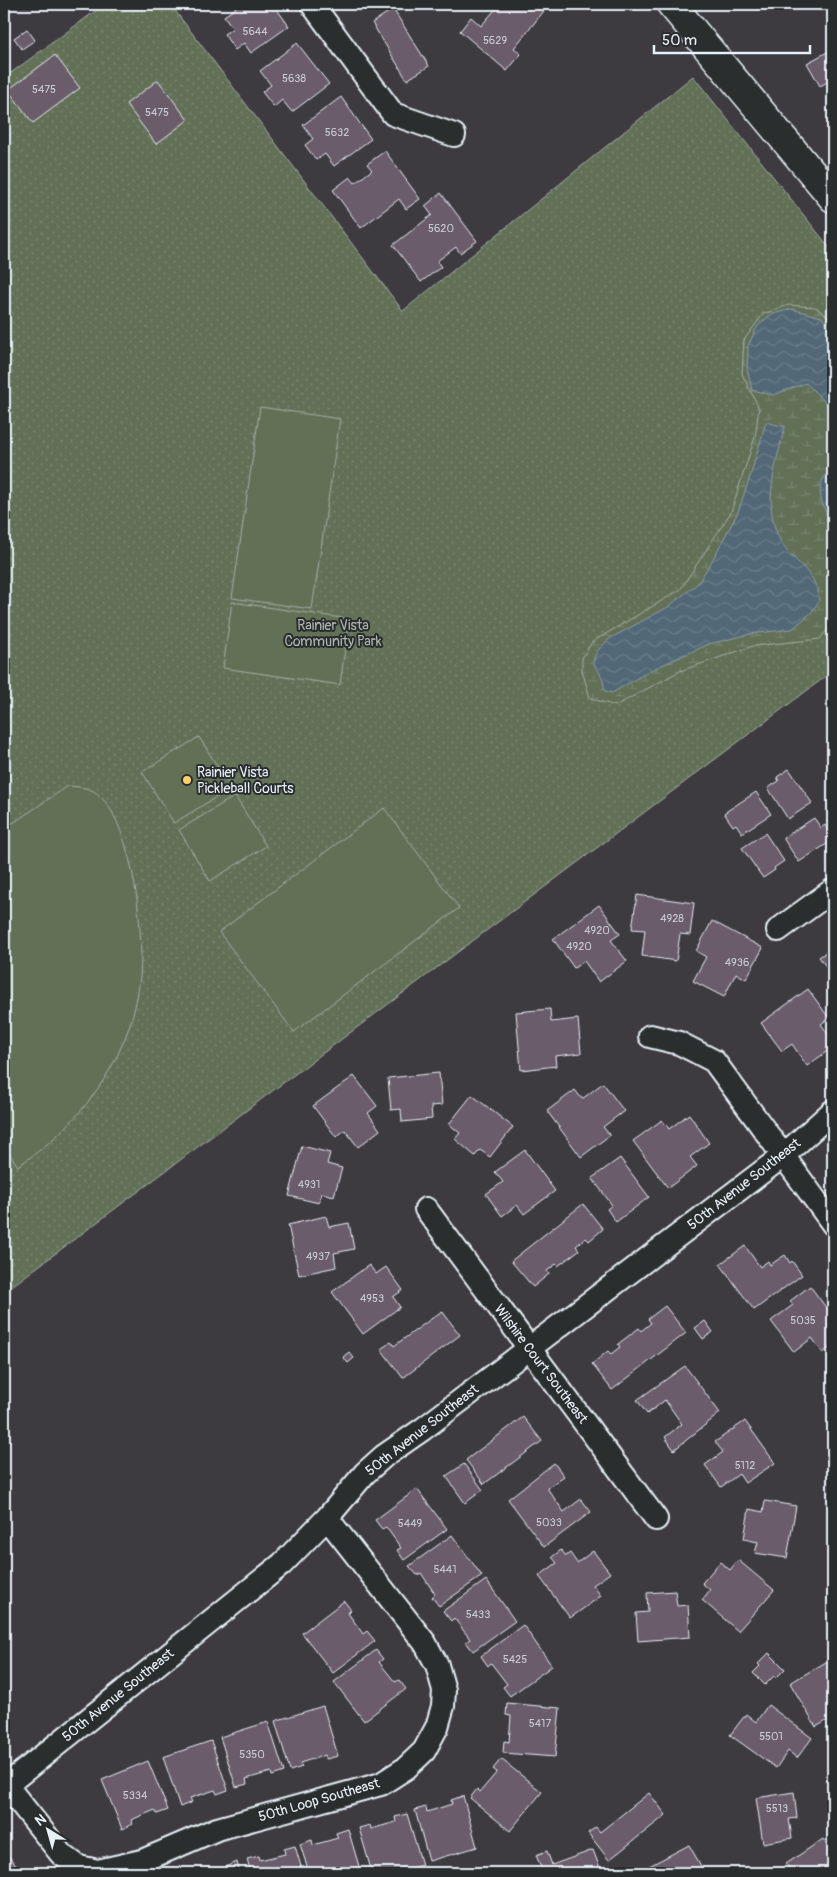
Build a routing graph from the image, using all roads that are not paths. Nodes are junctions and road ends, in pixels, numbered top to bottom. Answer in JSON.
{"nodes":[{"id":1,"x":312,"y":4,"type":"edge"},
{"id":2,"x":671,"y":4,"type":"edge"},
{"id":3,"x":454,"y":135,"type":"dead end"},
{"id":4,"x":833,"y":198,"type":"edge"},
{"id":5,"x":833,"y":890,"type":"edge"},
{"id":6,"x":778,"y":930,"type":"dead end"},
{"id":7,"x":650,"y":1036,"type":"dead end"},
{"id":8,"x":833,"y":1111,"type":"edge"},
{"id":9,"x":783,"y":1156,"type":"junction"},
{"id":10,"x":426,"y":1209,"type":"dead end"},
{"id":11,"x":833,"y":1224,"type":"edge"},
{"id":12,"x":529,"y":1348,"type":"junction"},
{"id":13,"x":327,"y":1518,"type":"junction"},
{"id":14,"x":656,"y":1519,"type":"dead end"},
{"id":15,"x":5,"y":1786,"type":"edge"}],
"edges":[{"from":1,"to":3,"type":"street"},
{"from":2,"to":4,"type":"main road"},
{"from":5,"to":6,"type":"street"},
{"from":7,"to":9,"type":"street"},
{"from":8,"to":9,"type":"street","name":"50th Avenue Southeast"},
{"from":9,"to":11,"type":"street"},
{"from":9,"to":12,"type":"street","name":"50th Avenue Southeast"},
{"from":10,"to":12,"type":"street","name":"Wilshire Court Southeast"},
{"from":12,"to":13,"type":"street","name":"50th Avenue Southeast"},
{"from":12,"to":14,"type":"street","name":"Wilshire Court Southeast"},
{"from":13,"to":15,"type":"street","name":"50th Avenue Southeast"},
{"from":13,"to":15,"type":"street","name":"50th Loop Southeast"}]}
